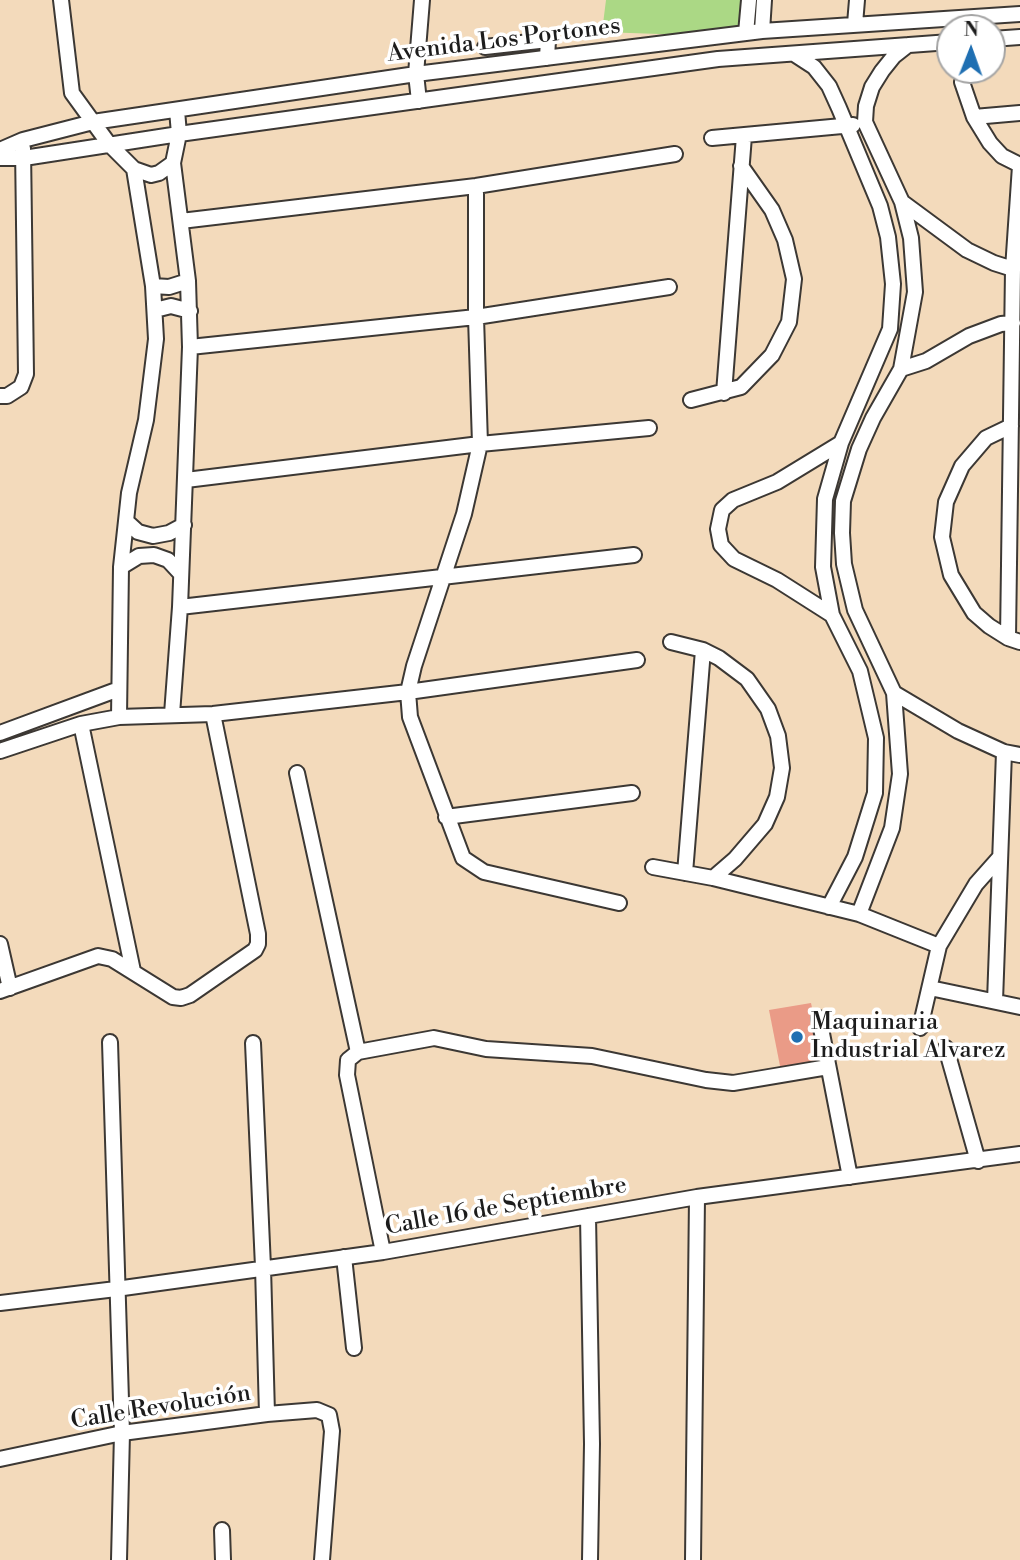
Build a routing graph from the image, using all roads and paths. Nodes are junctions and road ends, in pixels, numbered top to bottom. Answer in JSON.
{"nodes":[{"id":1,"x":61,"y":0,"type":"edge"},
{"id":2,"x":422,"y":0,"type":"edge"},
{"id":3,"x":750,"y":0,"type":"edge"},
{"id":4,"x":764,"y":0,"type":"edge"},
{"id":5,"x":857,"y":0,"type":"edge"},
{"id":6,"x":1020,"y":14,"type":"edge"},
{"id":7,"x":855,"y":24,"type":"junction"},
{"id":8,"x":762,"y":31,"type":"junction"},
{"id":9,"x":746,"y":33,"type":"junction"},
{"id":10,"x":717,"y":37,"type":"junction"},
{"id":11,"x":936,"y":43,"type":"edge"},
{"id":12,"x":517,"y":44,"type":"junction"},
{"id":13,"x":909,"y":44,"type":"junction"},
{"id":14,"x":485,"y":47,"type":"dead end"},
{"id":15,"x":794,"y":54,"type":"junction"},
{"id":16,"x":547,"y":58,"type":"junction"},
{"id":17,"x":718,"y":59,"type":"junction"},
{"id":18,"x":516,"y":61,"type":"junction"},
{"id":19,"x":416,"y":74,"type":"junction"},
{"id":20,"x":963,"y":84,"type":"edge"},
{"id":21,"x":419,"y":102,"type":"junction"},
{"id":22,"x":177,"y":110,"type":"junction"},
{"id":23,"x":1020,"y":113,"type":"edge"},
{"id":24,"x":974,"y":117,"type":"junction"},
{"id":25,"x":93,"y":122,"type":"junction"},
{"id":26,"x":865,"y":122,"type":"junction"},
{"id":27,"x":845,"y":126,"type":"junction"},
{"id":28,"x":179,"y":134,"type":"junction"},
{"id":29,"x":744,"y":136,"type":"junction"},
{"id":30,"x":712,"y":138,"type":"dead end"},
{"id":31,"x":23,"y":140,"type":"junction"},
{"id":32,"x":109,"y":144,"type":"junction"},
{"id":33,"x":0,"y":150,"type":"edge"},
{"id":34,"x":675,"y":154,"type":"dead end"},
{"id":35,"x":0,"y":158,"type":"edge"},
{"id":36,"x":24,"y":158,"type":"junction"},
{"id":37,"x":173,"y":163,"type":"junction"},
{"id":38,"x":1020,"y":165,"type":"edge"},
{"id":39,"x":741,"y":166,"type":"junction"},
{"id":40,"x":134,"y":169,"type":"junction"},
{"id":41,"x":476,"y":186,"type":"junction"},
{"id":42,"x":902,"y":202,"type":"junction"},
{"id":43,"x":181,"y":221,"type":"junction"},
{"id":44,"x":1013,"y":269,"type":"junction"},
{"id":45,"x":188,"y":281,"type":"junction"},
{"id":46,"x":153,"y":285,"type":"junction"},
{"id":47,"x":668,"y":286,"type":"dead end"},
{"id":48,"x":155,"y":310,"type":"junction"},
{"id":49,"x":190,"y":311,"type":"junction"},
{"id":50,"x":477,"y":317,"type":"junction"},
{"id":51,"x":1013,"y":323,"type":"junction"},
{"id":52,"x":190,"y":347,"type":"junction"},
{"id":53,"x":901,"y":369,"type":"junction"},
{"id":54,"x":724,"y":393,"type":"junction"},
{"id":55,"x":0,"y":396,"type":"edge"},
{"id":56,"x":691,"y":400,"type":"dead end"},
{"id":57,"x":856,"y":410,"type":"junction"},
{"id":58,"x":873,"y":418,"type":"junction"},
{"id":59,"x":1011,"y":426,"type":"junction"},
{"id":60,"x":649,"y":428,"type":"dead end"},
{"id":61,"x":841,"y":443,"type":"junction"},
{"id":62,"x":480,"y":444,"type":"junction"},
{"id":63,"x":186,"y":480,"type":"junction"},
{"id":64,"x":126,"y":521,"type":"junction"},
{"id":65,"x":184,"y":525,"type":"junction"},
{"id":66,"x":634,"y":555,"type":"dead end"},
{"id":67,"x":121,"y":568,"type":"junction"},
{"id":68,"x":181,"y":574,"type":"junction"},
{"id":69,"x":444,"y":578,"type":"junction"},
{"id":70,"x":180,"y":607,"type":"junction"},
{"id":71,"x":832,"y":615,"type":"junction"},
{"id":72,"x":1014,"y":640,"type":"edge"},
{"id":73,"x":671,"y":642,"type":"dead end"},
{"id":74,"x":872,"y":644,"type":"junction"},
{"id":75,"x":703,"y":650,"type":"junction"},
{"id":76,"x":852,"y":654,"type":"junction"},
{"id":77,"x":637,"y":660,"type":"dead end"},
{"id":78,"x":119,"y":690,"type":"junction"},
{"id":79,"x":408,"y":692,"type":"junction"},
{"id":80,"x":894,"y":693,"type":"junction"},
{"id":81,"x":172,"y":714,"type":"junction"},
{"id":82,"x":213,"y":714,"type":"junction"},
{"id":83,"x":120,"y":717,"type":"junction"},
{"id":84,"x":80,"y":724,"type":"junction"},
{"id":85,"x":0,"y":733,"type":"edge"},
{"id":86,"x":0,"y":751,"type":"edge"},
{"id":87,"x":1004,"y":752,"type":"junction"},
{"id":88,"x":1020,"y":755,"type":"edge"},
{"id":89,"x":297,"y":773,"type":"dead end"},
{"id":90,"x":632,"y":793,"type":"dead end"},
{"id":91,"x":446,"y":817,"type":"junction"},
{"id":92,"x":1000,"y":857,"type":"junction"},
{"id":93,"x":653,"y":867,"type":"dead end"},
{"id":94,"x":685,"y":873,"type":"junction"},
{"id":95,"x":713,"y":878,"type":"junction"},
{"id":96,"x":619,"y":903,"type":"dead end"},
{"id":97,"x":829,"y":907,"type":"junction"},
{"id":98,"x":859,"y":914,"type":"junction"},
{"id":99,"x":0,"y":944,"type":"edge"},
{"id":100,"x":939,"y":946,"type":"junction"},
{"id":101,"x":133,"y":971,"type":"junction"},
{"id":102,"x":930,"y":988,"type":"junction"},
{"id":103,"x":5,"y":989,"type":"edge"},
{"id":104,"x":995,"y":1001,"type":"junction"},
{"id":105,"x":1020,"y":1007,"type":"edge"},
{"id":106,"x":819,"y":1018,"type":"dead end"},
{"id":107,"x":920,"y":1028,"type":"dead end"},
{"id":108,"x":110,"y":1042,"type":"dead end"},
{"id":109,"x":253,"y":1043,"type":"dead end"},
{"id":110,"x":946,"y":1048,"type":"dead end"},
{"id":111,"x":358,"y":1052,"type":"junction"},
{"id":112,"x":828,"y":1067,"type":"junction"},
{"id":113,"x":1020,"y":1154,"type":"edge"},
{"id":114,"x":978,"y":1161,"type":"junction"},
{"id":115,"x":850,"y":1177,"type":"junction"},
{"id":116,"x":697,"y":1197,"type":"junction"},
{"id":117,"x":588,"y":1216,"type":"junction"},
{"id":118,"x":383,"y":1252,"type":"junction"},
{"id":119,"x":344,"y":1257,"type":"junction"},
{"id":120,"x":263,"y":1268,"type":"junction"},
{"id":121,"x":116,"y":1289,"type":"junction"},
{"id":122,"x":0,"y":1303,"type":"edge"},
{"id":123,"x":354,"y":1348,"type":"dead end"},
{"id":124,"x":267,"y":1414,"type":"junction"},
{"id":125,"x":121,"y":1433,"type":"junction"},
{"id":126,"x":0,"y":1459,"type":"edge"},
{"id":127,"x":222,"y":1530,"type":"dead end"},
{"id":128,"x":119,"y":1560,"type":"edge"},
{"id":129,"x":223,"y":1560,"type":"edge"},
{"id":130,"x":322,"y":1560,"type":"edge"},
{"id":131,"x":590,"y":1560,"type":"edge"},
{"id":132,"x":693,"y":1560,"type":"edge"}],
"edges":[{"from":1,"to":25,"type":"street"},
{"from":2,"to":19,"type":"street"},
{"from":3,"to":9,"type":"street"},
{"from":4,"to":8,"type":"street"},
{"from":5,"to":7,"type":"street"},
{"from":6,"to":7,"type":"street","name":"Avenida Los Portones"},
{"from":7,"to":8,"type":"street","name":"Avenida Los Portones"},
{"from":8,"to":9,"type":"street","name":"Avenida Los Portones"},
{"from":9,"to":10,"type":"street","name":"Avenida Los Portones"},
{"from":10,"to":16,"type":"street","name":"Avenida Los Portones"},
{"from":10,"to":17,"type":"street"},
{"from":11,"to":13,"type":"street","name":"Avenida Los Portones"},
{"from":12,"to":14,"type":"street"},
{"from":12,"to":16,"type":"street"},
{"from":12,"to":18,"type":"street"},
{"from":13,"to":15,"type":"street","name":"Avenida Los Portones"},
{"from":13,"to":26,"type":"street"},
{"from":15,"to":17,"type":"street","name":"Avenida Los Portones"},
{"from":15,"to":27,"type":"street"},
{"from":16,"to":18,"type":"street","name":"Avenida Los Portones"},
{"from":17,"to":21,"type":"street","name":"Avenida Los Portones"},
{"from":18,"to":19,"type":"street","name":"Avenida Los Portones"},
{"from":19,"to":21,"type":"street"},
{"from":19,"to":22,"type":"street","name":"Avenida Los Portones"},
{"from":20,"to":24,"type":"street"},
{"from":21,"to":28,"type":"street","name":"Avenida Los Portones"},
{"from":22,"to":25,"type":"street","name":"Avenida Los Portones"},
{"from":22,"to":28,"type":"street"},
{"from":23,"to":24,"type":"street"},
{"from":24,"to":38,"type":"street"},
{"from":25,"to":31,"type":"street","name":"Avenida Los Portones"},
{"from":25,"to":32,"type":"street"},
{"from":26,"to":27,"type":"street"},
{"from":26,"to":42,"type":"street"},
{"from":27,"to":29,"type":"street"},
{"from":27,"to":57,"type":"street"},
{"from":28,"to":32,"type":"street","name":"Avenida Los Portones"},
{"from":28,"to":37,"type":"street"},
{"from":29,"to":30,"type":"street"},
{"from":29,"to":39,"type":"street"},
{"from":31,"to":33,"type":"street","name":"Avenida Los Portones"},
{"from":31,"to":36,"type":"street"},
{"from":32,"to":36,"type":"street","name":"Avenida Los Portones"},
{"from":32,"to":40,"type":"street"},
{"from":34,"to":41,"type":"street"},
{"from":35,"to":36,"type":"street","name":"Avenida Los Portones"},
{"from":36,"to":55,"type":"street"},
{"from":37,"to":40,"type":"street"},
{"from":37,"to":43,"type":"street"},
{"from":38,"to":44,"type":"street"},
{"from":39,"to":54,"type":"street"},
{"from":39,"to":54,"type":"street"},
{"from":40,"to":46,"type":"street"},
{"from":41,"to":43,"type":"street"},
{"from":41,"to":50,"type":"street"},
{"from":42,"to":44,"type":"street"},
{"from":42,"to":53,"type":"street"},
{"from":43,"to":45,"type":"street"},
{"from":44,"to":51,"type":"street"},
{"from":45,"to":46,"type":"street"},
{"from":45,"to":49,"type":"street"},
{"from":46,"to":48,"type":"street"},
{"from":47,"to":50,"type":"street"},
{"from":48,"to":49,"type":"street"},
{"from":48,"to":64,"type":"street"},
{"from":49,"to":52,"type":"street"},
{"from":50,"to":52,"type":"street"},
{"from":50,"to":62,"type":"street"},
{"from":51,"to":53,"type":"street"},
{"from":51,"to":59,"type":"street"},
{"from":52,"to":63,"type":"street"},
{"from":53,"to":58,"type":"street"},
{"from":54,"to":56,"type":"street"},
{"from":57,"to":58,"type":"street"},
{"from":57,"to":61,"type":"street"},
{"from":58,"to":74,"type":"street"},
{"from":59,"to":72,"type":"street"},
{"from":59,"to":72,"type":"street"},
{"from":60,"to":62,"type":"street"},
{"from":61,"to":71,"type":"street"},
{"from":61,"to":71,"type":"street"},
{"from":62,"to":63,"type":"street"},
{"from":62,"to":69,"type":"street"},
{"from":63,"to":65,"type":"street"},
{"from":64,"to":65,"type":"street"},
{"from":64,"to":67,"type":"street"},
{"from":65,"to":68,"type":"street"},
{"from":66,"to":69,"type":"street"},
{"from":67,"to":68,"type":"street"},
{"from":67,"to":78,"type":"street"},
{"from":68,"to":70,"type":"street"},
{"from":69,"to":70,"type":"street"},
{"from":69,"to":79,"type":"street"},
{"from":70,"to":81,"type":"street"},
{"from":71,"to":76,"type":"street"},
{"from":73,"to":75,"type":"street"},
{"from":74,"to":76,"type":"street"},
{"from":74,"to":80,"type":"street"},
{"from":75,"to":94,"type":"street"},
{"from":75,"to":95,"type":"street"},
{"from":76,"to":97,"type":"street"},
{"from":77,"to":79,"type":"street"},
{"from":78,"to":83,"type":"street"},
{"from":78,"to":85,"type":"street"},
{"from":79,"to":82,"type":"street"},
{"from":79,"to":91,"type":"street"},
{"from":80,"to":87,"type":"street"},
{"from":80,"to":98,"type":"street"},
{"from":81,"to":82,"type":"street"},
{"from":81,"to":83,"type":"street"},
{"from":82,"to":101,"type":"street"},
{"from":83,"to":84,"type":"street"},
{"from":84,"to":86,"type":"street"},
{"from":84,"to":101,"type":"street"},
{"from":87,"to":88,"type":"street"},
{"from":87,"to":92,"type":"street"},
{"from":89,"to":111,"type":"street"},
{"from":90,"to":91,"type":"street"},
{"from":91,"to":96,"type":"street"},
{"from":92,"to":100,"type":"street"},
{"from":92,"to":104,"type":"street"},
{"from":93,"to":94,"type":"street"},
{"from":94,"to":95,"type":"street"},
{"from":95,"to":97,"type":"street"},
{"from":97,"to":98,"type":"street"},
{"from":98,"to":100,"type":"street"},
{"from":99,"to":103,"type":"street"},
{"from":100,"to":102,"type":"street"},
{"from":101,"to":103,"type":"street"},
{"from":102,"to":104,"type":"street"},
{"from":102,"to":107,"type":"street"},
{"from":104,"to":105,"type":"street"},
{"from":106,"to":112,"type":"street"},
{"from":108,"to":121,"type":"street"},
{"from":109,"to":120,"type":"street"},
{"from":110,"to":114,"type":"street"},
{"from":111,"to":112,"type":"street"},
{"from":111,"to":118,"type":"street"},
{"from":112,"to":115,"type":"street"},
{"from":113,"to":114,"type":"street","name":"Calle 16 de Septiembre"},
{"from":114,"to":115,"type":"street","name":"Calle 16 de Septiembre"},
{"from":115,"to":116,"type":"street","name":"Calle 16 de Septiembre"},
{"from":116,"to":117,"type":"street","name":"Calle 16 de Septiembre"},
{"from":116,"to":132,"type":"street"},
{"from":117,"to":118,"type":"street","name":"Calle 16 de Septiembre"},
{"from":117,"to":131,"type":"street"},
{"from":118,"to":119,"type":"street","name":"Calle 16 de Septiembre"},
{"from":119,"to":120,"type":"street","name":"Calle 16 de Septiembre"},
{"from":119,"to":123,"type":"street"},
{"from":120,"to":121,"type":"street","name":"Calle 16 de Septiembre"},
{"from":120,"to":124,"type":"street"},
{"from":121,"to":122,"type":"street","name":"Calle 16 de Septiembre"},
{"from":121,"to":125,"type":"street"},
{"from":124,"to":125,"type":"street","name":"Calle Revolución"},
{"from":124,"to":130,"type":"street","name":"Calle Revolución"},
{"from":125,"to":126,"type":"street","name":"Calle Revolución"},
{"from":125,"to":128,"type":"street"},
{"from":127,"to":129,"type":"street"}]}
